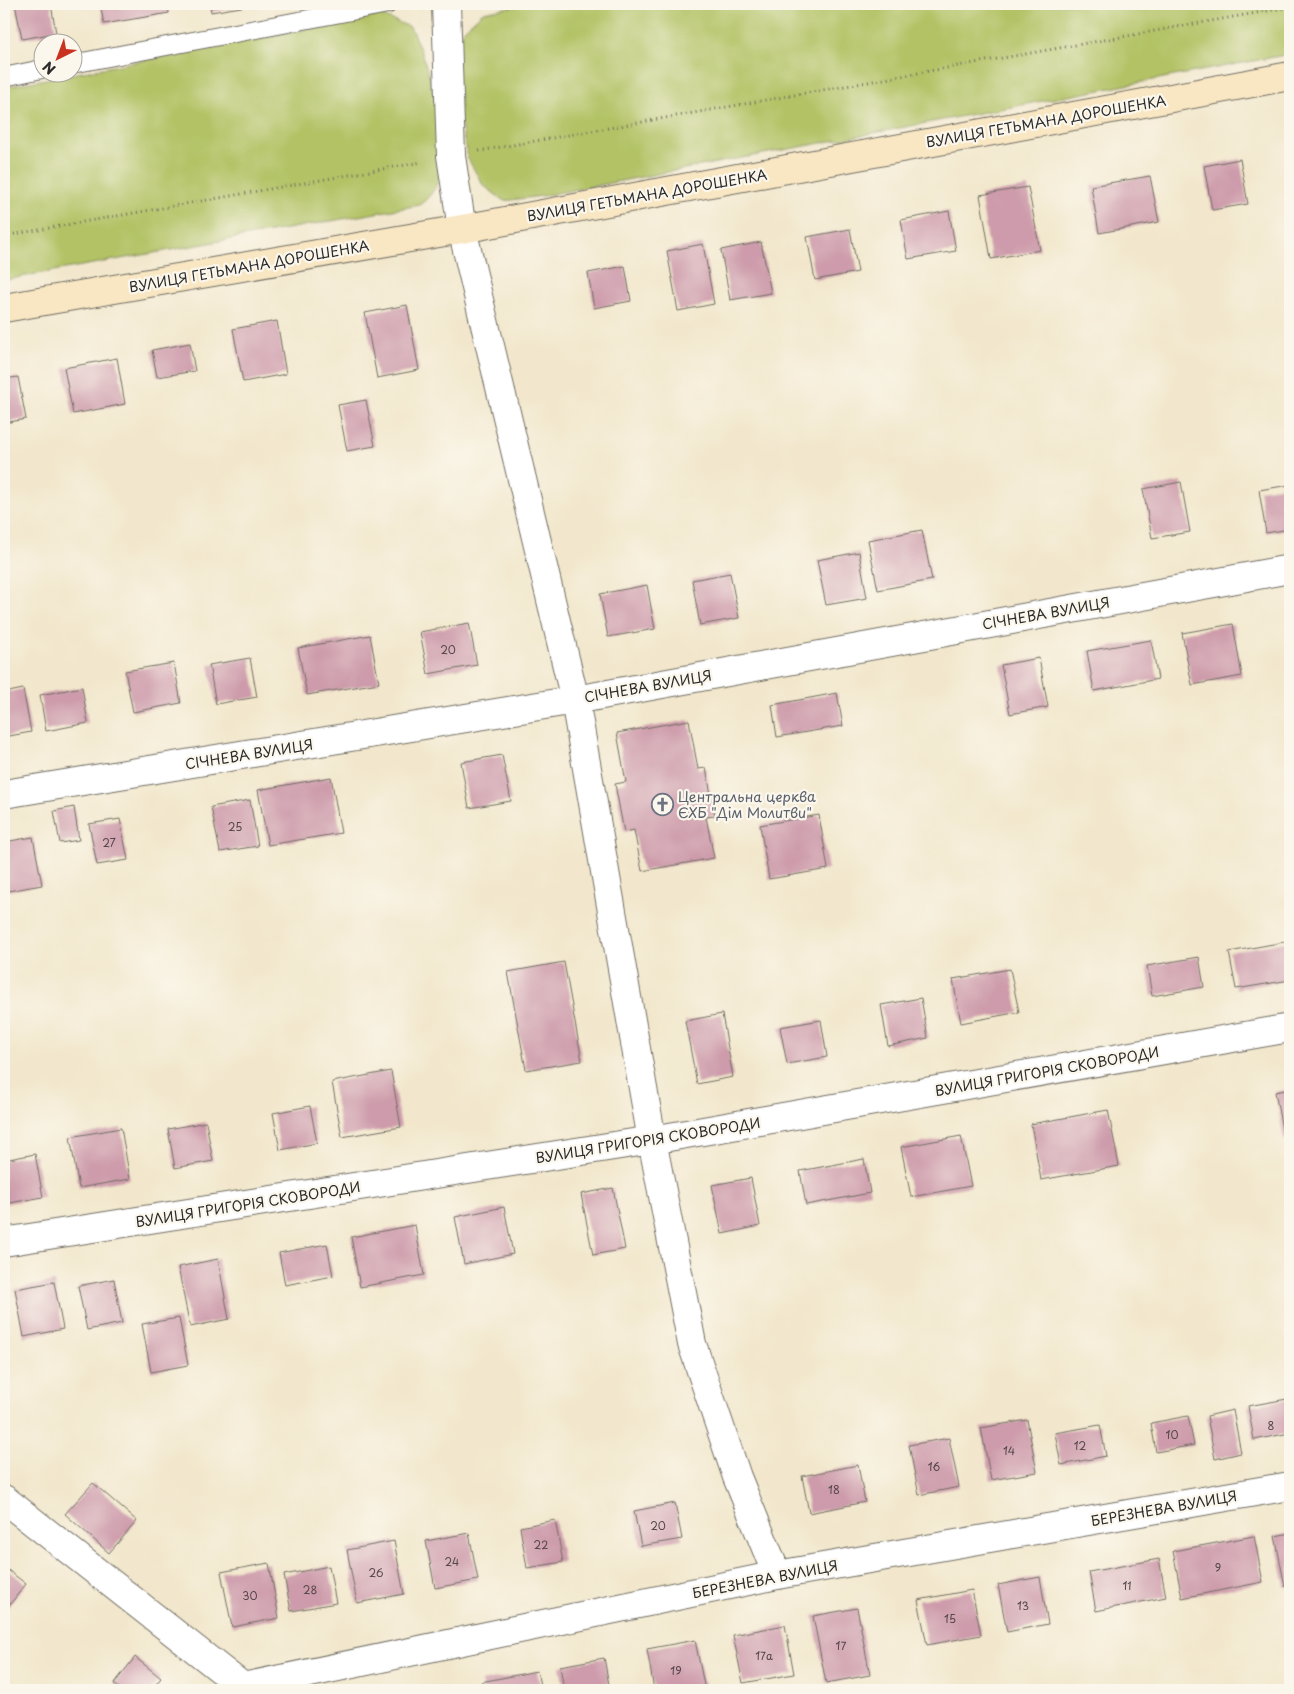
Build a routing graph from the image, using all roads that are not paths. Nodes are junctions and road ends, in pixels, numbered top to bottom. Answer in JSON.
{"nodes":[{"id":1,"x":388,"y":4,"type":"edge"},
{"id":2,"x":446,"y":4,"type":"edge"},
{"id":3,"x":82,"y":62,"type":"edge"},
{"id":4,"x":32,"y":71,"type":"edge"},
{"id":5,"x":1290,"y":76,"type":"edge"},
{"id":6,"x":4,"y":77,"type":"edge"},
{"id":7,"x":462,"y":229,"type":"junction"},
{"id":8,"x":4,"y":308,"type":"edge"},
{"id":9,"x":1290,"y":568,"type":"edge"},
{"id":10,"x":575,"y":700,"type":"junction"},
{"id":11,"x":4,"y":794,"type":"edge"},
{"id":12,"x":1290,"y":1028,"type":"edge"},
{"id":13,"x":652,"y":1140,"type":"junction"},
{"id":14,"x":4,"y":1242,"type":"edge"},
{"id":15,"x":1290,"y":1486,"type":"edge"},
{"id":16,"x":4,"y":1500,"type":"edge"},
{"id":17,"x":778,"y":1575,"type":"junction"},
{"id":18,"x":245,"y":1689,"type":"edge"}],
"edges":[{"from":1,"to":3,"type":"lane"},
{"from":2,"to":7,"type":"street"},
{"from":4,"to":6,"type":"lane"},
{"from":5,"to":7,"type":"street","name":"ВУЛИЦЯ ГЕТЬМАНА ДОРОШЕНКА"},
{"from":7,"to":8,"type":"street","name":"ВУЛИЦЯ ГЕТЬМАНА ДОРОШЕНКА"},
{"from":7,"to":10,"type":"street"},
{"from":9,"to":10,"type":"street","name":"СІЧНЕВА ВУЛИЦЯ"},
{"from":10,"to":11,"type":"street","name":"СІЧНЕВА ВУЛИЦЯ"},
{"from":10,"to":13,"type":"street"},
{"from":12,"to":13,"type":"street","name":"ВУЛИЦЯ ГРИГОРІЯ СКОВОРОДИ"},
{"from":13,"to":14,"type":"street","name":"ВУЛИЦЯ ГРИГОРІЯ СКОВОРОДИ"},
{"from":13,"to":17,"type":"street"},
{"from":15,"to":17,"type":"street","name":"БЕРЕЗНЕВА ВУЛИЦЯ"},
{"from":16,"to":18,"type":"street"},
{"from":17,"to":18,"type":"street","name":"БЕРЕЗНЕВА ВУЛИЦЯ"}]}
